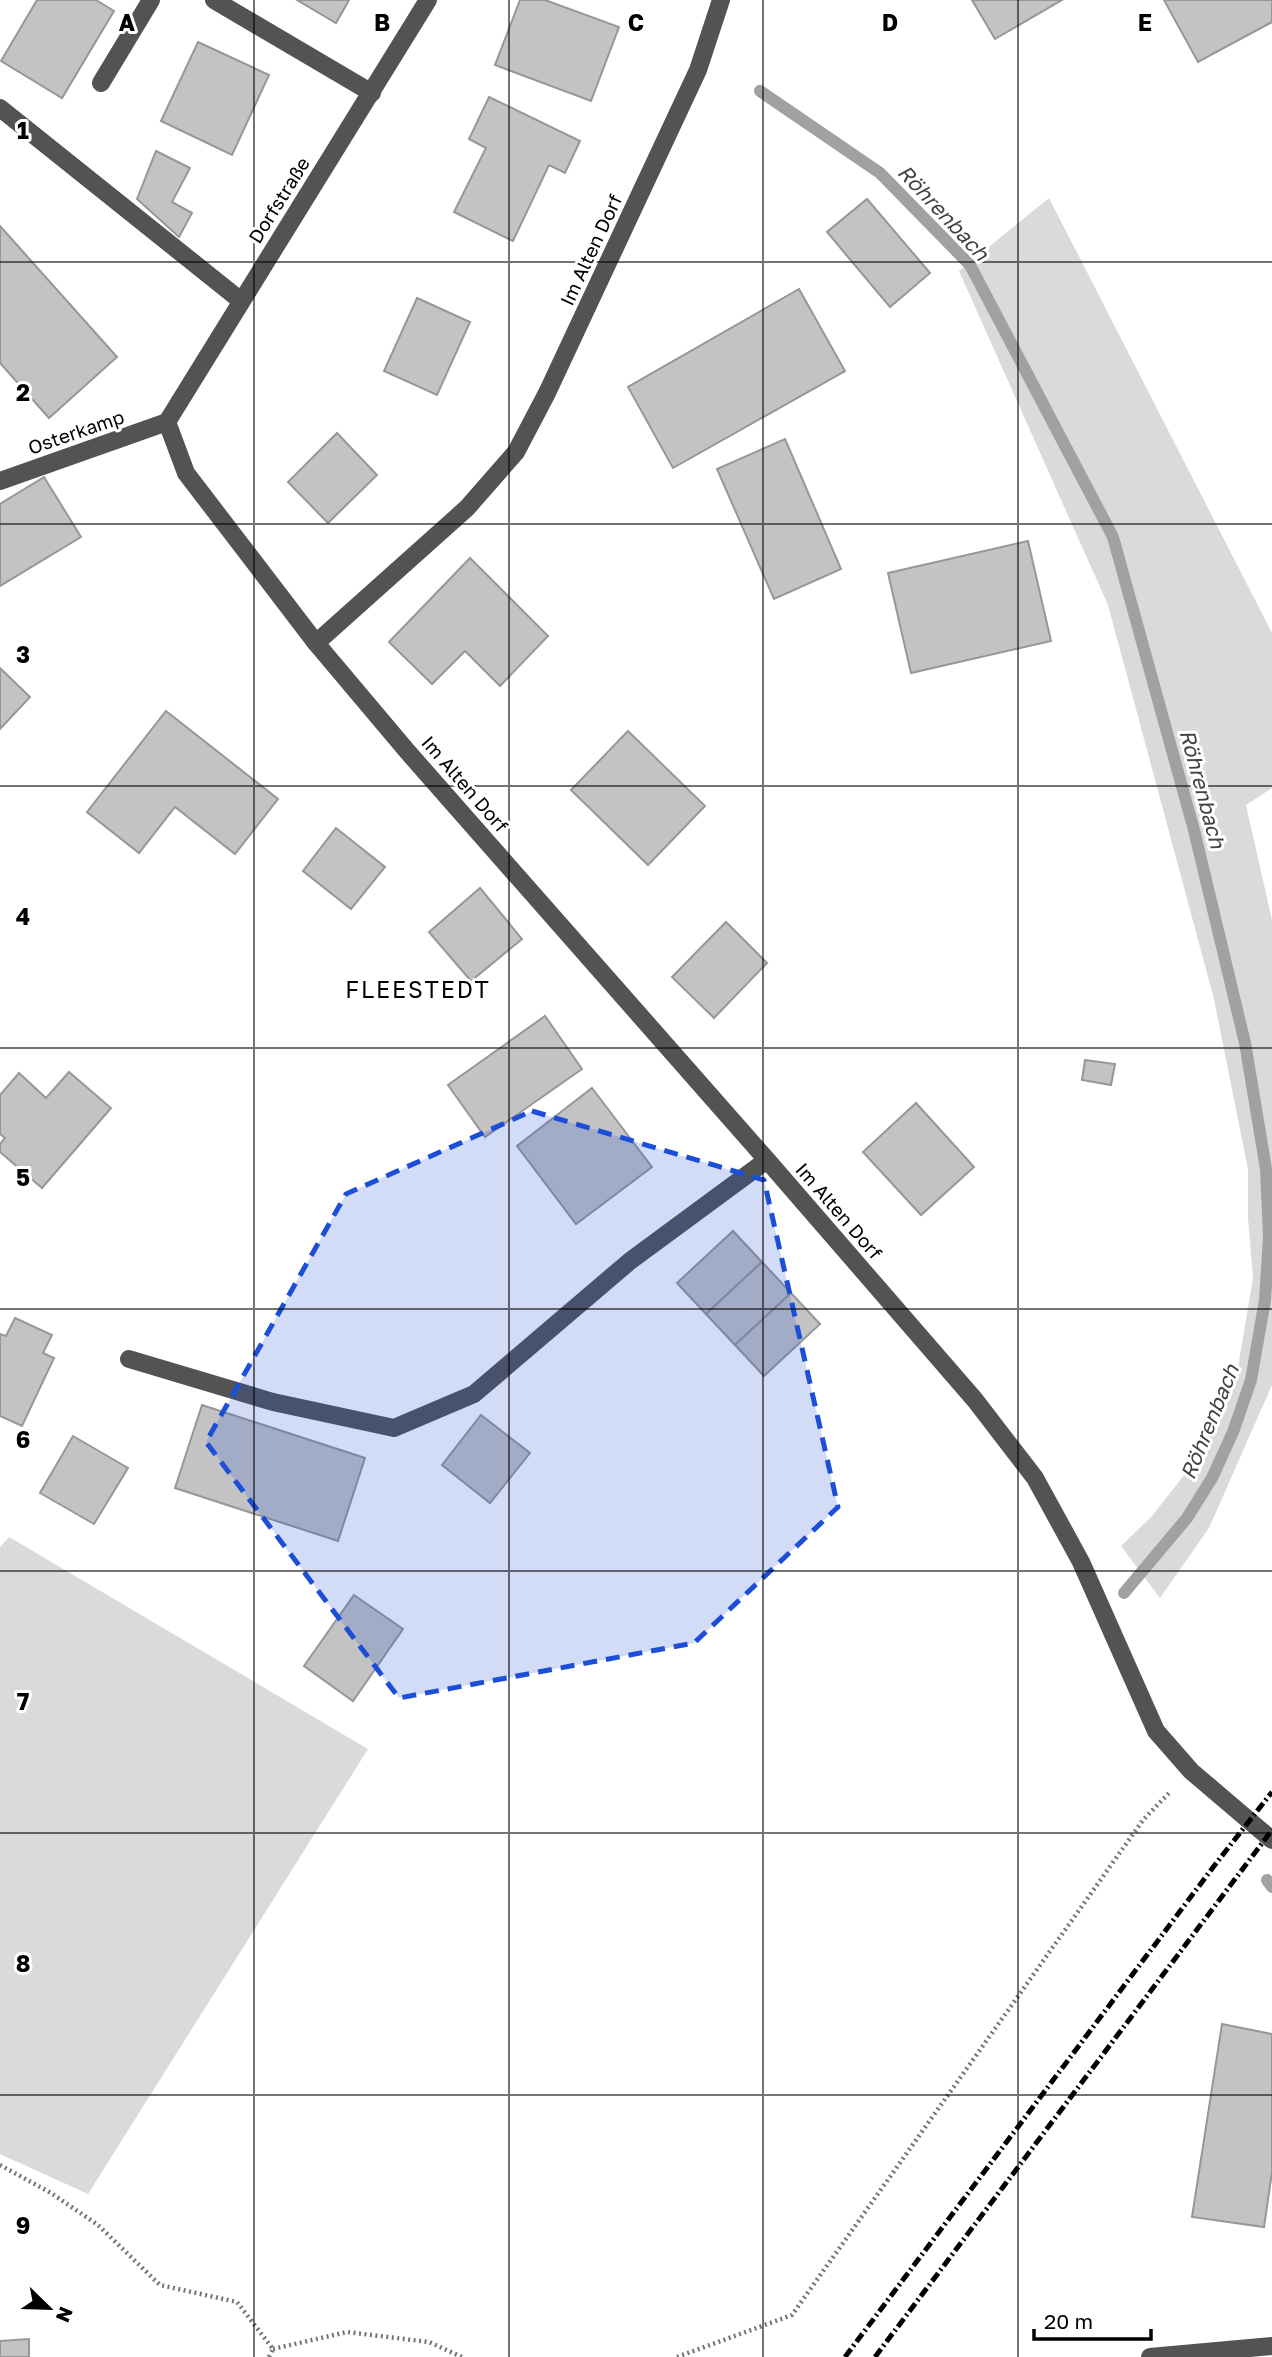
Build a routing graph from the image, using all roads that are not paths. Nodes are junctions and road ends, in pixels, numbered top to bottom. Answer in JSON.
{"nodes":[{"id":1,"x":151,"y":0,"type":"edge"},
{"id":2,"x":214,"y":0,"type":"edge"},
{"id":3,"x":428,"y":0,"type":"edge"},
{"id":4,"x":721,"y":0,"type":"edge"},
{"id":5,"x":101,"y":83,"type":"dead end"},
{"id":6,"x":372,"y":93,"type":"junction"},
{"id":7,"x":0,"y":108,"type":"edge"},
{"id":8,"x":240,"y":300,"type":"junction"},
{"id":9,"x":167,"y":422,"type":"junction"},
{"id":10,"x":0,"y":481,"type":"edge"},
{"id":11,"x":316,"y":643,"type":"junction"},
{"id":12,"x":767,"y":1160,"type":"junction"},
{"id":13,"x":129,"y":1359,"type":"dead end"},
{"id":14,"x":1272,"y":1840,"type":"edge"},
{"id":15,"x":1272,"y":2346,"type":"edge"},
{"id":16,"x":1150,"y":2357,"type":"edge"}],
"edges":[{"from":1,"to":5,"type":"street"},
{"from":2,"to":6,"type":"street"},
{"from":3,"to":6,"type":"street","name":"Dorfstraße"},
{"from":4,"to":11,"type":"street","name":"Im Alten Dorf"},
{"from":6,"to":8,"type":"street","name":"Dorfstraße"},
{"from":7,"to":8,"type":"street"},
{"from":8,"to":9,"type":"street","name":"Dorfstraße"},
{"from":9,"to":10,"type":"street","name":"Osterkamp"},
{"from":9,"to":11,"type":"street","name":"Im Alten Dorf"},
{"from":11,"to":12,"type":"street","name":"Im Alten Dorf"},
{"from":12,"to":13,"type":"street"},
{"from":12,"to":14,"type":"street","name":"Im Alten Dorf"},
{"from":15,"to":16,"type":"street"}]}
